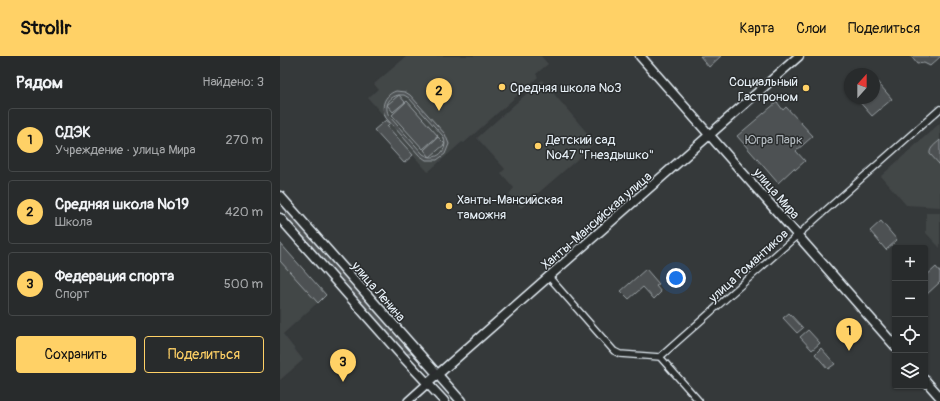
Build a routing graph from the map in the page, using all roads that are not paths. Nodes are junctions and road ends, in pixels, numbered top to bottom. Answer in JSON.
{"nodes":[{"id":1,"x":640,"y":56,"type":"edge"},
{"id":2,"x":799,"y":56,"type":"edge"},
{"id":3,"x":940,"y":109,"type":"edge"},
{"id":4,"x":711,"y":135,"type":"junction"},
{"id":5,"x":280,"y":196,"type":"edge"},
{"id":6,"x":280,"y":218,"type":"edge"},
{"id":7,"x":798,"y":235,"type":"junction"},
{"id":8,"x":549,"y":277,"type":"junction"},
{"id":9,"x":892,"y":343,"type":"edge"},
{"id":10,"x":412,"y":346,"type":"junction"},
{"id":11,"x":402,"y":356,"type":"junction"},
{"id":12,"x":660,"y":357,"type":"junction"},
{"id":13,"x":438,"y":375,"type":"junction"},
{"id":14,"x":428,"y":383,"type":"junction"},
{"id":15,"x":928,"y":383,"type":"edge"},
{"id":16,"x":940,"y":397,"type":"edge"},
{"id":17,"x":408,"y":401,"type":"edge"},
{"id":18,"x":444,"y":401,"type":"edge"},
{"id":19,"x":461,"y":401,"type":"edge"},
{"id":20,"x":699,"y":401,"type":"edge"}],
"edges":[{"from":1,"to":4,"type":"main road","name":"улица Мира"},
{"from":2,"to":4,"type":"main road","name":"Ханты-Мансийская улица"},
{"from":3,"to":7,"type":"street","name":"улица Романтиков"},
{"from":4,"to":7,"type":"main road","name":"улица Мира"},
{"from":4,"to":8,"type":"main road","name":"Ханты-Мансийская улица"},
{"from":5,"to":10,"type":"main road","name":"улица Ленина"},
{"from":6,"to":11,"type":"main road","name":"улица Ленина"},
{"from":7,"to":9,"type":"main road","name":"улица Мира"},
{"from":7,"to":12,"type":"street","name":"улица Романтиков"},
{"from":8,"to":12,"type":"street"},
{"from":8,"to":13,"type":"main road","name":"Ханты-Мансийская улица"},
{"from":10,"to":11,"type":"main road"},
{"from":10,"to":13,"type":"main road","name":"улица Ленина"},
{"from":11,"to":14,"type":"main road","name":"улица Ленина"},
{"from":12,"to":20,"type":"street"},
{"from":13,"to":14,"type":"main road","name":"Ханты-Мансийская улица"},
{"from":13,"to":19,"type":"main road","name":"улица Ленина"},
{"from":14,"to":17,"type":"main road","name":"Ханты-Мансийская улица"},
{"from":14,"to":18,"type":"main road","name":"улица Ленина"},
{"from":15,"to":16,"type":"main road"}]}
